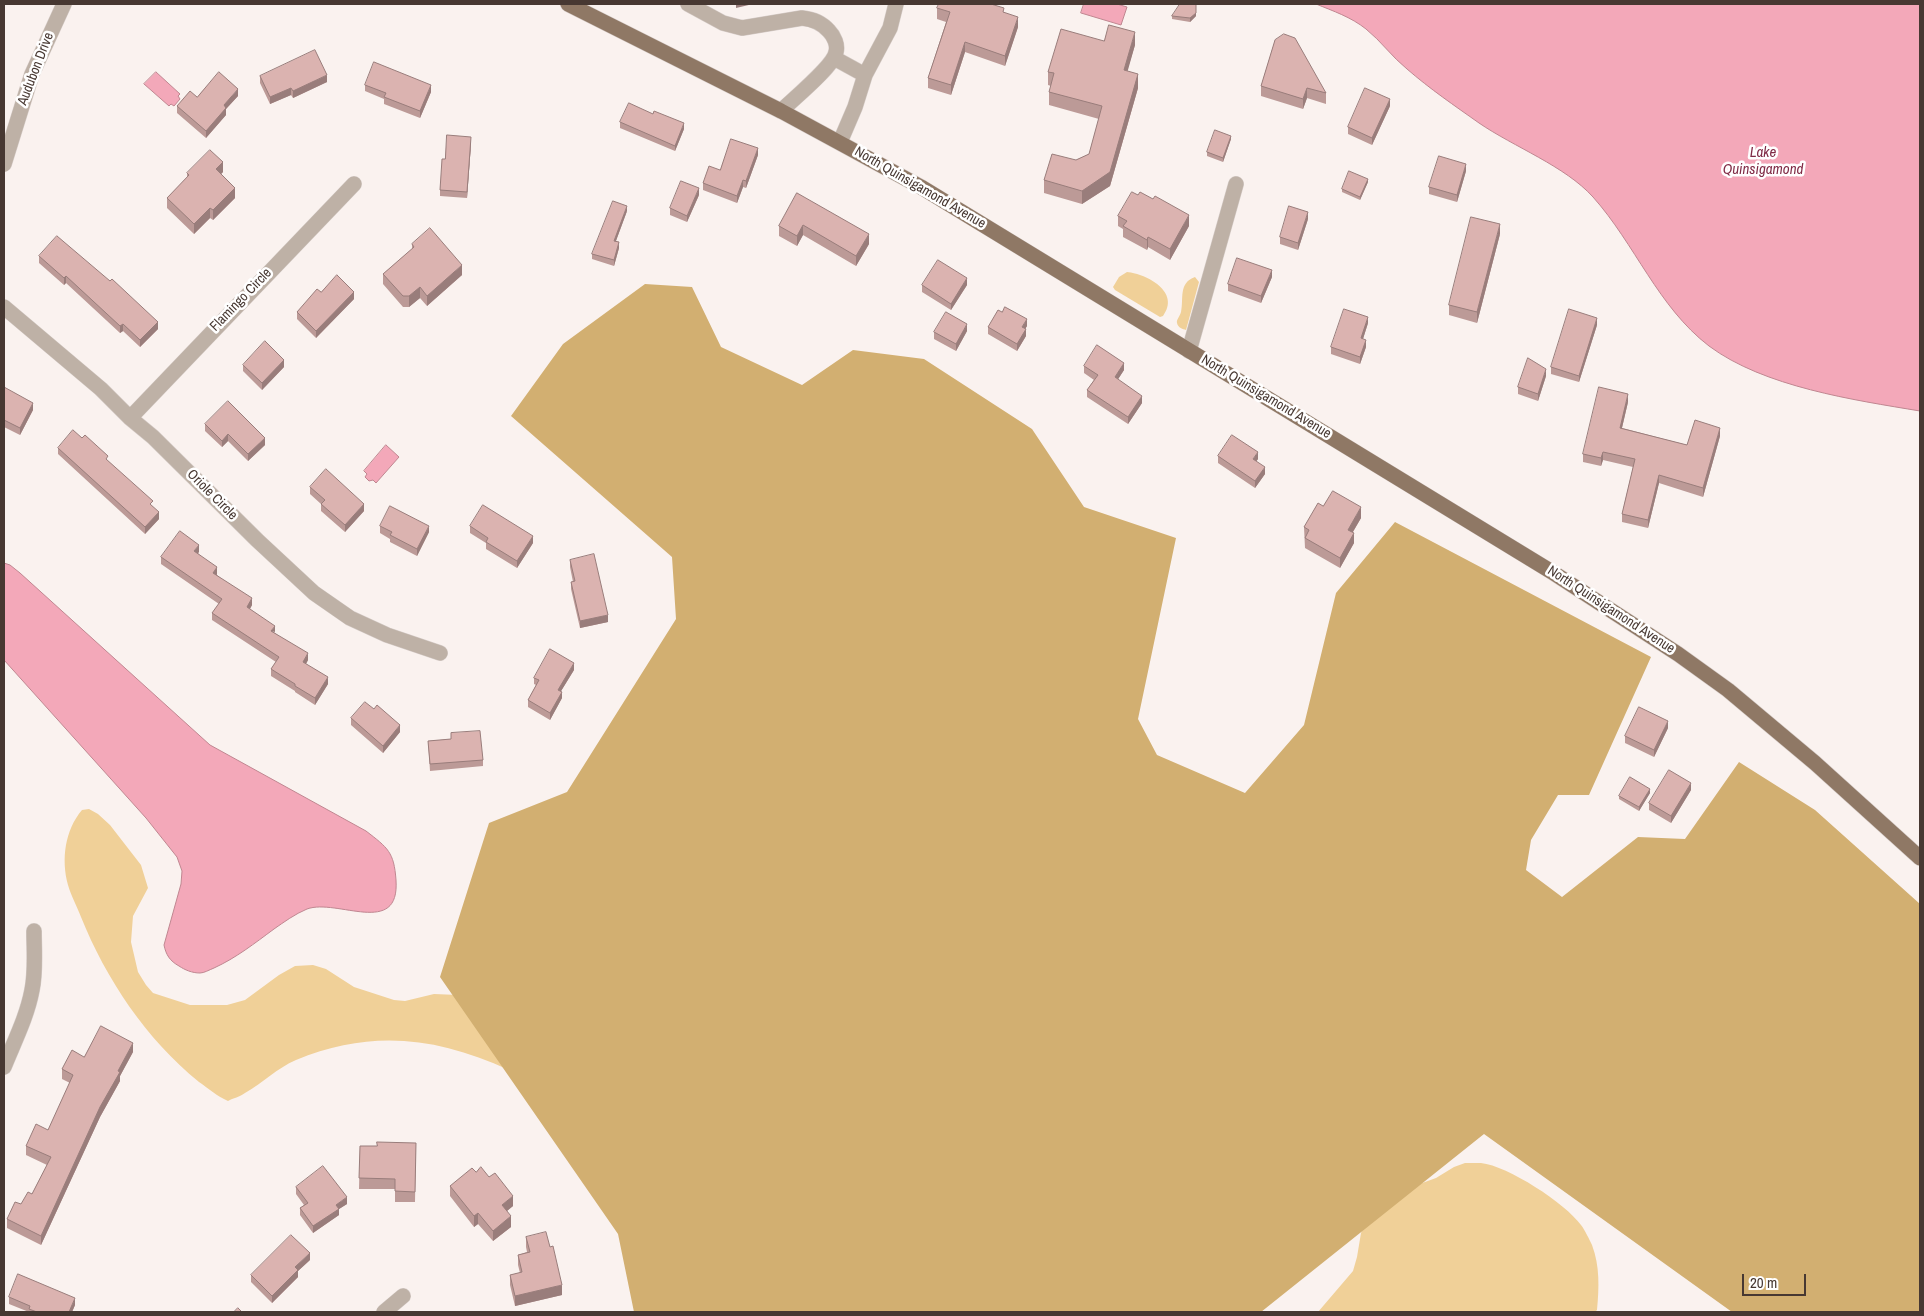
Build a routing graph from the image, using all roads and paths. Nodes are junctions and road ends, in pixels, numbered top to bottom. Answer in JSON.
{"nodes":[{"id":1,"x":64,"y":4,"type":"edge"},
{"id":2,"x":568,"y":4,"type":"edge"},
{"id":3,"x":688,"y":4,"type":"edge"},
{"id":4,"x":896,"y":4,"type":"edge"},
{"id":5,"x":834,"y":58,"type":"junction"},
{"id":6,"x":865,"y":75,"type":"junction"},
{"id":7,"x":780,"y":111,"type":"junction"},
{"id":8,"x":840,"y":142,"type":"junction"},
{"id":9,"x":4,"y":164,"type":"edge"},
{"id":10,"x":354,"y":184,"type":"dead end"},
{"id":11,"x":1236,"y":184,"type":"dead end"},
{"id":12,"x":4,"y":307,"type":"edge"},
{"id":13,"x":1189,"y":351,"type":"junction"},
{"id":14,"x":130,"y":418,"type":"junction"},
{"id":15,"x":440,"y":653,"type":"dead end"},
{"id":16,"x":1920,"y":858,"type":"edge"},
{"id":17,"x":34,"y":932,"type":"dead end"},
{"id":18,"x":4,"y":1067,"type":"edge"},
{"id":19,"x":403,"y":1296,"type":"dead end"},
{"id":20,"x":384,"y":1312,"type":"edge"}],
"edges":[{"from":1,"to":9,"type":"street","name":"Audubon Drive"},
{"from":2,"to":7,"type":"main road","name":"North Quinsigamond Avenue"},
{"from":3,"to":5,"type":"street"},
{"from":4,"to":6,"type":"street"},
{"from":5,"to":6,"type":"street"},
{"from":5,"to":7,"type":"street"},
{"from":6,"to":8,"type":"street"},
{"from":7,"to":8,"type":"main road","name":"North Quinsigamond Avenue"},
{"from":8,"to":13,"type":"main road","name":"North Quinsigamond Avenue"},
{"from":10,"to":14,"type":"street","name":"Flamingo Circle"},
{"from":11,"to":13,"type":"street"},
{"from":12,"to":14,"type":"street","name":"Oriole Circle"},
{"from":13,"to":16,"type":"main road","name":"North Quinsigamond Avenue"},
{"from":14,"to":15,"type":"street","name":"Oriole Circle"},
{"from":17,"to":18,"type":"street"},
{"from":19,"to":20,"type":"street"}]}
